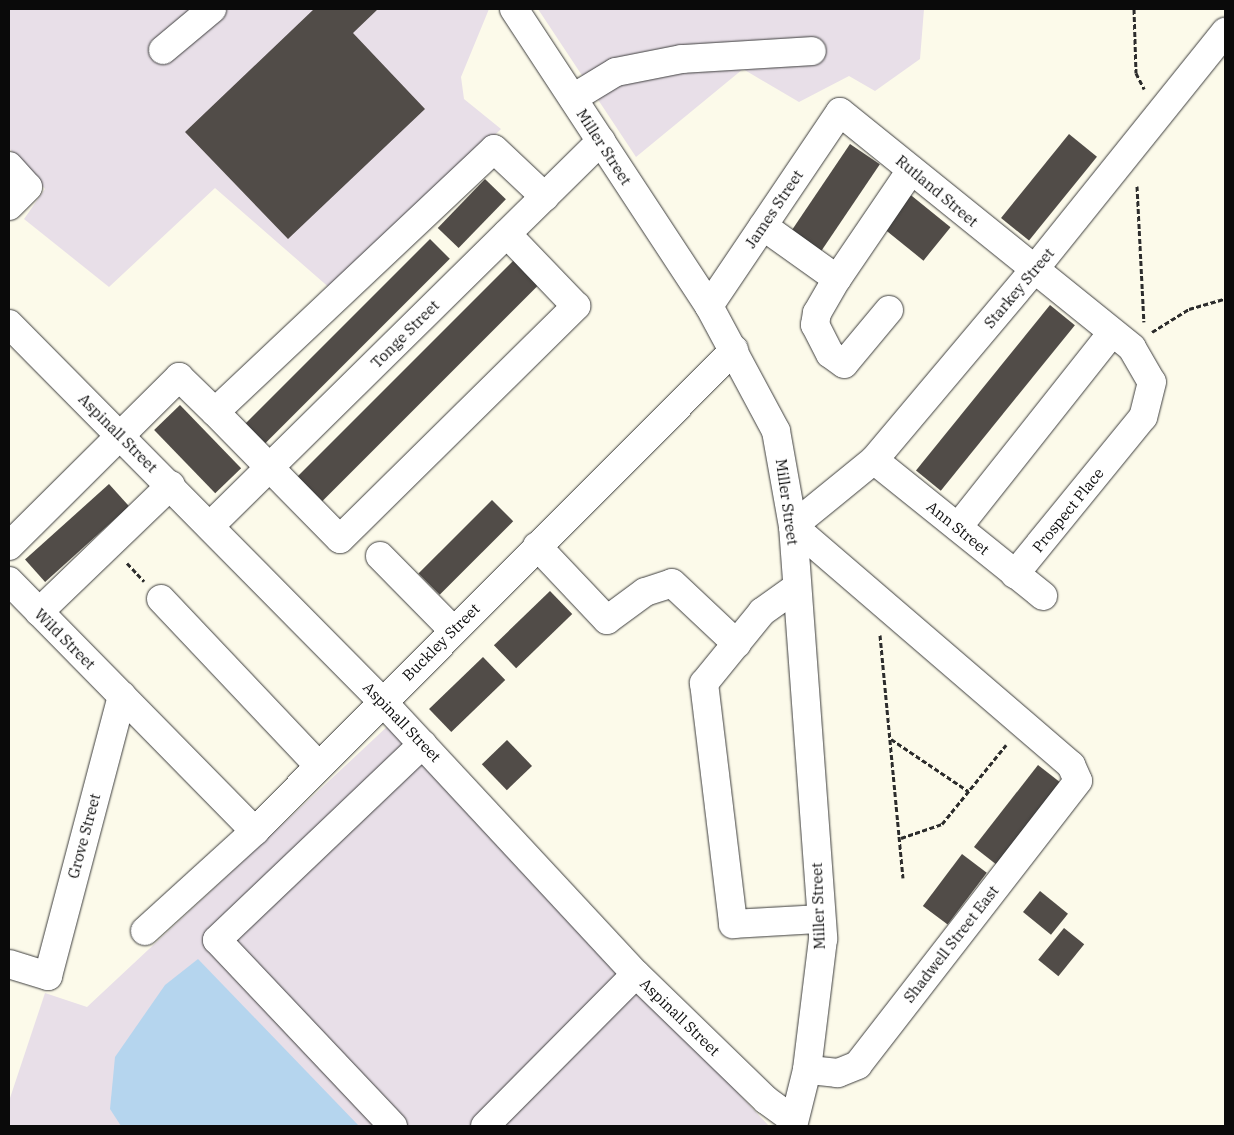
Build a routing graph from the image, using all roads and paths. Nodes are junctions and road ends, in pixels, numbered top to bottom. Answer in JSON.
{"nodes":[{"id":1,"x":212,"y":9,"type":"edge"},
{"id":2,"x":514,"y":9,"type":"edge"},
{"id":3,"x":1225,"y":32,"type":"edge"},
{"id":4,"x":163,"y":50,"type":"dead end"},
{"id":5,"x":812,"y":51,"type":"dead end"},
{"id":6,"x":573,"y":98,"type":"junction"},
{"id":7,"x":840,"y":112,"type":"joint"},
{"id":8,"x":601,"y":141,"type":"junction"},
{"id":9,"x":9,"y":166,"type":"edge"},
{"id":10,"x":911,"y":170,"type":"junction"},
{"id":11,"x":544,"y":197,"type":"junction"},
{"id":12,"x":9,"y":206,"type":"edge"},
{"id":13,"x":763,"y":226,"type":"junction"},
{"id":14,"x":507,"y":234,"type":"junction"},
{"id":15,"x":1033,"y":272,"type":"junction"},
{"id":16,"x":837,"y":279,"type":"junction"},
{"id":17,"x":1225,"y":299,"type":"edge"},
{"id":18,"x":709,"y":306,"type":"junction"},
{"id":19,"x":889,"y":310,"type":"dead end"},
{"id":20,"x":9,"y":324,"type":"edge"},
{"id":21,"x":1122,"y":340,"type":"junction"},
{"id":22,"x":734,"y":350,"type":"junction"},
{"id":23,"x":215,"y":412,"type":"junction"},
{"id":24,"x":120,"y":436,"type":"junction"},
{"id":25,"x":874,"y":460,"type":"junction"},
{"id":26,"x":270,"y":467,"type":"junction"},
{"id":27,"x":171,"y":485,"type":"junction"},
{"id":28,"x":210,"y":526,"type":"junction"},
{"id":29,"x":793,"y":526,"type":"junction"},
{"id":30,"x":958,"y":527,"type":"junction"},
{"id":31,"x":109,"y":544,"type":"junction"},
{"id":32,"x":9,"y":546,"type":"edge"},
{"id":33,"x":538,"y":546,"type":"junction"},
{"id":34,"x":380,"y":556,"type":"dead end"},
{"id":35,"x":1015,"y":574,"type":"junction"},
{"id":36,"x":9,"y":581,"type":"edge"},
{"id":37,"x":797,"y":587,"type":"junction"},
{"id":38,"x":1044,"y":596,"type":"dead end"},
{"id":39,"x":161,"y":600,"type":"joint"},
{"id":40,"x":890,"y":608,"type":"junction"},
{"id":41,"x":39,"y":612,"type":"junction"},
{"id":42,"x":453,"y":630,"type":"junction"},
{"id":43,"x":737,"y":644,"type":"junction"},
{"id":44,"x":122,"y":696,"type":"junction"},
{"id":45,"x":382,"y":701,"type":"junction"},
{"id":46,"x":1022,"y":725,"type":"junction"},
{"id":47,"x":891,"y":738,"type":"junction"},
{"id":48,"x":423,"y":744,"type":"junction"},
{"id":49,"x":318,"y":766,"type":"junction"},
{"id":50,"x":968,"y":791,"type":"junction"},
{"id":51,"x":255,"y":831,"type":"junction"},
{"id":52,"x":901,"y":838,"type":"junction"},
{"id":53,"x":903,"y":878,"type":"dead end"},
{"id":54,"x":821,"y":919,"type":"junction"},
{"id":55,"x":145,"y":930,"type":"dead end"},
{"id":56,"x":9,"y":964,"type":"edge"},
{"id":57,"x":636,"y":974,"type":"junction"},
{"id":58,"x":807,"y":1070,"type":"junction"},
{"id":59,"x":794,"y":1123,"type":"edge"},
{"id":60,"x":393,"y":1126,"type":"edge"},
{"id":61,"x":485,"y":1126,"type":"edge"}],
"edges":[{"from":1,"to":4,"type":"street"},
{"from":2,"to":6,"type":"street","name":"Miller Street"},
{"from":3,"to":15,"type":"street","name":"Starkey Street"},
{"from":5,"to":6,"type":"street"},
{"from":6,"to":8,"type":"street","name":"Miller Street"},
{"from":7,"to":10,"type":"street","name":"Rutland Street"},
{"from":7,"to":13,"type":"street","name":"James Street"},
{"from":8,"to":11,"type":"street","name":"Tonge Street"},
{"from":8,"to":18,"type":"street","name":"Miller Street"},
{"from":9,"to":12,"type":"street"},
{"from":10,"to":15,"type":"street","name":"Rutland Street"},
{"from":10,"to":16,"type":"street"},
{"from":11,"to":14,"type":"street","name":"Tonge Street"},
{"from":11,"to":23,"type":"street"},
{"from":13,"to":16,"type":"street"},
{"from":13,"to":18,"type":"street","name":"James Street"},
{"from":14,"to":26,"type":"street","name":"Tonge Street"},
{"from":14,"to":26,"type":"street"},
{"from":15,"to":21,"type":"street","name":"Rutland Street"},
{"from":15,"to":25,"type":"street","name":"Starkey Street"},
{"from":16,"to":19,"type":"street"},
{"from":17,"to":21,"type":"path"},
{"from":18,"to":22,"type":"street","name":"Miller Street"},
{"from":20,"to":24,"type":"street","name":"Aspinall Street"},
{"from":21,"to":30,"type":"street"},
{"from":21,"to":35,"type":"street","name":"Prospect Place"},
{"from":22,"to":29,"type":"street","name":"Miller Street"},
{"from":22,"to":33,"type":"street","name":"Buckley Street"},
{"from":23,"to":24,"type":"street"},
{"from":23,"to":26,"type":"street"},
{"from":24,"to":27,"type":"street","name":"Aspinall Street"},
{"from":24,"to":32,"type":"street"},
{"from":25,"to":29,"type":"street","name":"Starkey Street"},
{"from":25,"to":30,"type":"street","name":"Ann Street"},
{"from":26,"to":28,"type":"street","name":"Tonge Street"},
{"from":27,"to":28,"type":"street","name":"Aspinall Street"},
{"from":27,"to":31,"type":"street"},
{"from":28,"to":45,"type":"street","name":"Aspinall Street"},
{"from":29,"to":37,"type":"street","name":"Miller Street"},
{"from":29,"to":40,"type":"street"},
{"from":30,"to":35,"type":"street","name":"Ann Street"},
{"from":31,"to":39,"type":"path"},
{"from":31,"to":41,"type":"street"},
{"from":33,"to":42,"type":"street","name":"Buckley Street"},
{"from":33,"to":43,"type":"street"},
{"from":34,"to":42,"type":"street"},
{"from":35,"to":38,"type":"street","name":"Ann Street"},
{"from":36,"to":41,"type":"street","name":"Wild Street"},
{"from":37,"to":43,"type":"street"},
{"from":37,"to":54,"type":"street","name":"Miller Street"},
{"from":39,"to":49,"type":"street"},
{"from":40,"to":46,"type":"street"},
{"from":40,"to":47,"type":"path"},
{"from":41,"to":44,"type":"street","name":"Wild Street"},
{"from":42,"to":45,"type":"street","name":"Buckley Street"},
{"from":43,"to":54,"type":"street"},
{"from":44,"to":51,"type":"street","name":"Wild Street"},
{"from":44,"to":56,"type":"street","name":"Grove Street"},
{"from":45,"to":48,"type":"street","name":"Aspinall Street"},
{"from":45,"to":49,"type":"street","name":"Buckley Street"},
{"from":46,"to":50,"type":"path"},
{"from":46,"to":58,"type":"street","name":"Shadwell Street East"},
{"from":47,"to":50,"type":"path"},
{"from":47,"to":52,"type":"path"},
{"from":48,"to":57,"type":"street","name":"Aspinall Street"},
{"from":48,"to":60,"type":"street"},
{"from":49,"to":51,"type":"street","name":"Buckley Street"},
{"from":50,"to":52,"type":"path"},
{"from":51,"to":55,"type":"street","name":"Buckley Street"},
{"from":52,"to":53,"type":"path"},
{"from":54,"to":58,"type":"street","name":"Miller Street"},
{"from":57,"to":59,"type":"street","name":"Aspinall Street"},
{"from":57,"to":61,"type":"street"},
{"from":58,"to":59,"type":"street","name":"Miller Street"}]}
